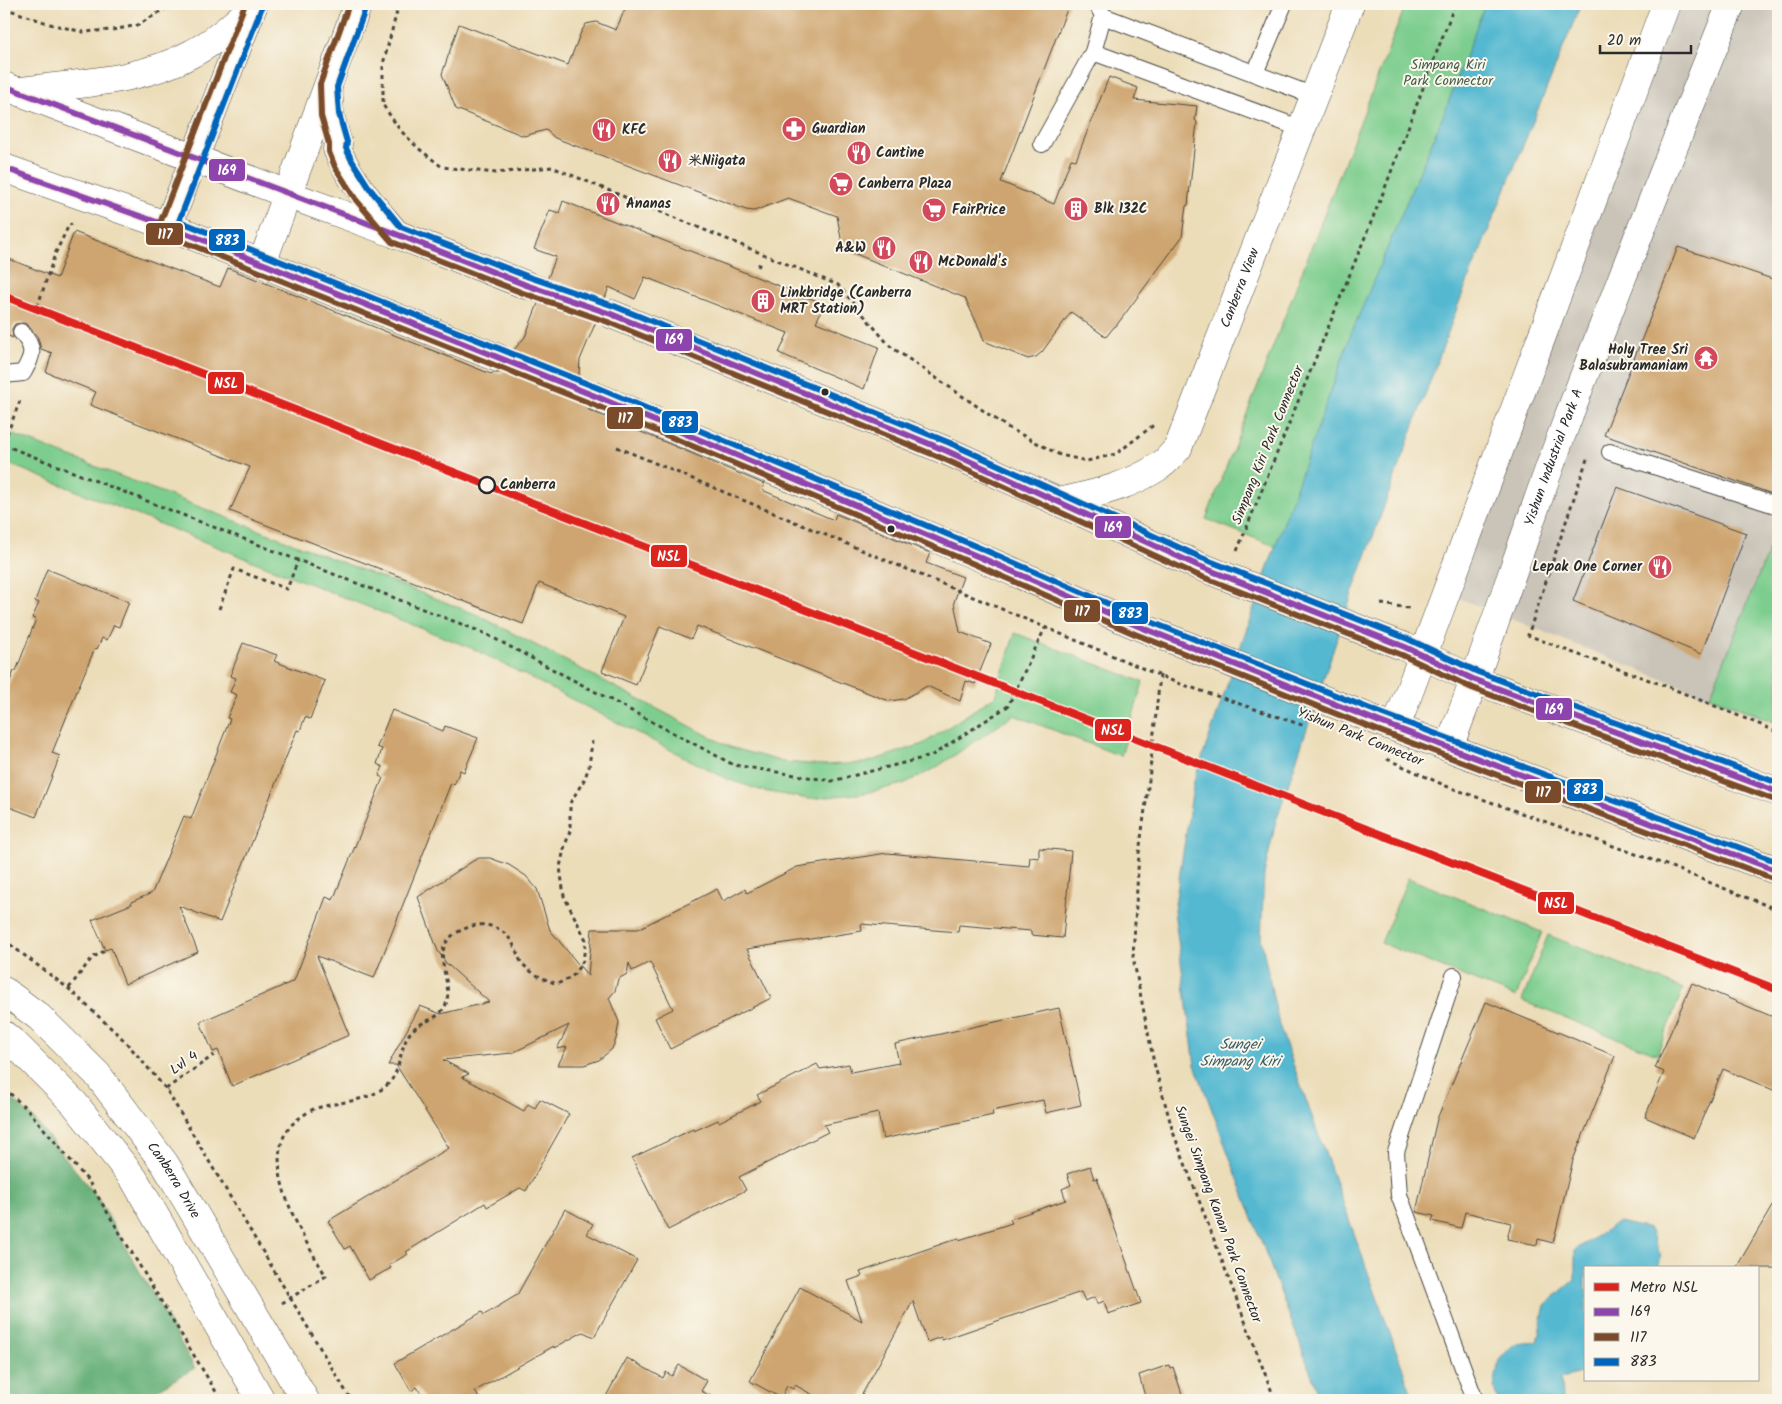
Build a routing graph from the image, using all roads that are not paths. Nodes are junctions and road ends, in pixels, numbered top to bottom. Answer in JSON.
{"nodes":[{"id":1,"x":358,"y":4,"type":"edge"},
{"id":2,"x":1284,"y":4,"type":"edge"},
{"id":3,"x":1350,"y":4,"type":"edge"},
{"id":4,"x":1666,"y":4,"type":"edge"},
{"id":5,"x":1731,"y":4,"type":"edge"},
{"id":6,"x":254,"y":5,"type":"edge"},
{"id":7,"x":1100,"y":10,"type":"edge"},
{"id":8,"x":1093,"y":52,"type":"junction"},
{"id":9,"x":1255,"y":74,"type":"junction"},
{"id":10,"x":328,"y":86,"type":"junction"},
{"id":11,"x":10,"y":89,"type":"edge"},
{"id":12,"x":1314,"y":96,"type":"junction"},
{"id":13,"x":1302,"y":129,"type":"junction"},
{"id":14,"x":1042,"y":144,"type":"dead end"},
{"id":15,"x":193,"y":159,"type":"junction"},
{"id":16,"x":4,"y":168,"type":"edge"},
{"id":17,"x":288,"y":194,"type":"junction"},
{"id":18,"x":168,"y":226,"type":"junction"},
{"id":19,"x":396,"y":234,"type":"junction"},
{"id":20,"x":262,"y":263,"type":"junction"},
{"id":21,"x":526,"y":285,"type":"tunnel mouth"},
{"id":22,"x":611,"y":314,"type":"tunnel mouth"},
{"id":23,"x":21,"y":332,"type":"dead end"},
{"id":24,"x":498,"y":358,"type":"tunnel mouth"},
{"id":25,"x":4,"y":374,"type":"edge"},
{"id":26,"x":595,"y":396,"type":"tunnel mouth"},
{"id":27,"x":1610,"y":452,"type":"dead end"},
{"id":28,"x":1059,"y":502,"type":"junction"},
{"id":29,"x":1778,"y":506,"type":"edge"},
{"id":30,"x":1414,"y":651,"type":"junction"},
{"id":31,"x":1475,"y":680,"type":"junction"},
{"id":32,"x":1388,"y":724,"type":"junction"},
{"id":33,"x":1450,"y":747,"type":"junction"},
{"id":34,"x":1778,"y":792,"type":"edge"},
{"id":35,"x":1778,"y":870,"type":"edge"},
{"id":36,"x":1454,"y":976,"type":"dead end"},
{"id":37,"x":4,"y":991,"type":"edge"},
{"id":38,"x":4,"y":1035,"type":"edge"},
{"id":39,"x":261,"y":1400,"type":"edge"},
{"id":40,"x":305,"y":1400,"type":"edge"},
{"id":41,"x":1475,"y":1400,"type":"edge"}],
"edges":[{"from":1,"to":10,"type":"main road"},
{"from":2,"to":9,"type":"lane"},
{"from":3,"to":12,"type":"main road","name":"Canberra View"},
{"from":4,"to":30,"type":"main road"},
{"from":5,"to":31,"type":"main road","name":"Yishun Industrial Park A"},
{"from":6,"to":11,"type":"main road"},
{"from":6,"to":15,"type":"main road"},
{"from":7,"to":8,"type":"lane"},
{"from":7,"to":9,"type":"lane"},
{"from":8,"to":13,"type":"lane"},
{"from":8,"to":14,"type":"lane"},
{"from":9,"to":12,"type":"lane"},
{"from":10,"to":17,"type":"main road"},
{"from":10,"to":19,"type":"main road"},
{"from":11,"to":15,"type":"main road"},
{"from":12,"to":13,"type":"main road","name":"Canberra View"},
{"from":13,"to":28,"type":"main road","name":"Canberra View"},
{"from":15,"to":17,"type":"main road"},
{"from":15,"to":18,"type":"main road"},
{"from":16,"to":18,"type":"main road"},
{"from":17,"to":19,"type":"main road"},
{"from":17,"to":20,"type":"main road"},
{"from":18,"to":20,"type":"main road"},
{"from":19,"to":21,"type":"main road"},
{"from":20,"to":24,"type":"main road"},
{"from":22,"to":28,"type":"main road"},
{"from":23,"to":25,"type":"lane"},
{"from":26,"to":32,"type":"main road"},
{"from":27,"to":29,"type":"lane"},
{"from":28,"to":30,"type":"main road"},
{"from":30,"to":31,"type":"main road"},
{"from":30,"to":32,"type":"main road"},
{"from":31,"to":33,"type":"main road","name":"Yishun Industrial Park A"},
{"from":31,"to":34,"type":"main road"},
{"from":32,"to":33,"type":"main road"},
{"from":33,"to":35,"type":"main road"},
{"from":36,"to":41,"type":"lane"},
{"from":37,"to":40,"type":"main road","name":"Canberra Drive"},
{"from":38,"to":39,"type":"main road"}]}
